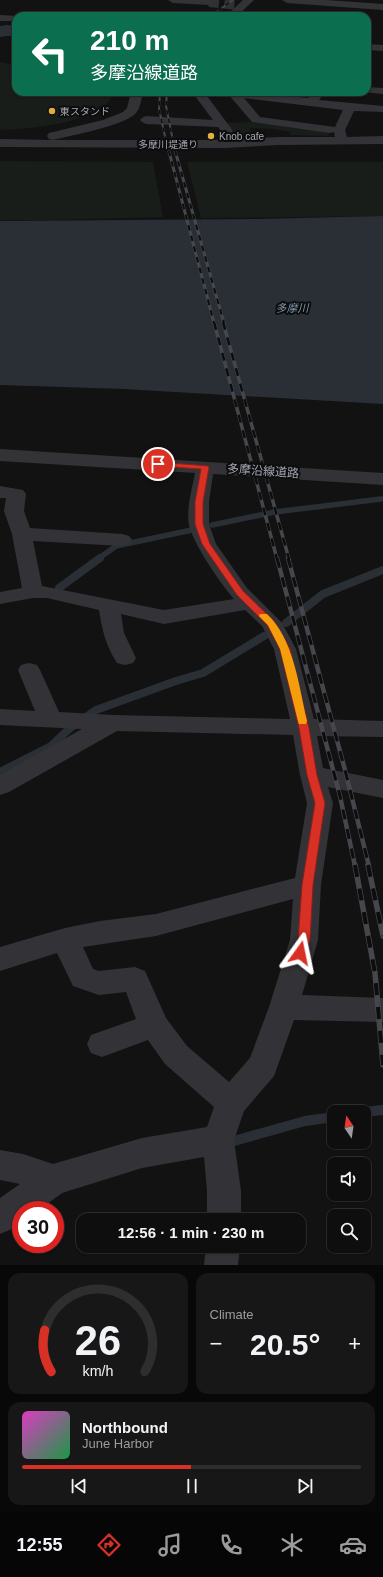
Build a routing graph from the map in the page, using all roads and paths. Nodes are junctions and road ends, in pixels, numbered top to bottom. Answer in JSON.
{"nodes":[{"id":1,"x":173,"y":0,"type":"edge"},
{"id":2,"x":287,"y":0,"type":"edge"},
{"id":3,"x":244,"y":3,"type":"edge"},
{"id":4,"x":77,"y":5,"type":"dead end"},
{"id":5,"x":383,"y":7,"type":"edge"},
{"id":6,"x":186,"y":9,"type":"dead end"},
{"id":7,"x":80,"y":12,"type":"edge"},
{"id":8,"x":235,"y":12,"type":"edge"},
{"id":9,"x":0,"y":18,"type":"edge"},
{"id":10,"x":12,"y":18,"type":"edge"},
{"id":11,"x":371,"y":47,"type":"edge"},
{"id":12,"x":383,"y":48,"type":"edge"},
{"id":13,"x":371,"y":90,"type":"edge"},
{"id":14,"x":383,"y":91,"type":"edge"},
{"id":15,"x":136,"y":96,"type":"edge"},
{"id":16,"x":201,"y":96,"type":"edge"},
{"id":17,"x":228,"y":96,"type":"edge"},
{"id":18,"x":254,"y":96,"type":"edge"},
{"id":19,"x":316,"y":96,"type":"edge"},
{"id":20,"x":311,"y":102,"type":"junction"},
{"id":21,"x":350,"y":107,"type":"junction"},
{"id":22,"x":383,"y":109,"type":"edge"},
{"id":23,"x":132,"y":110,"type":"junction"},
{"id":24,"x":146,"y":120,"type":"junction"},
{"id":25,"x":222,"y":124,"type":"junction"},
{"id":26,"x":383,"y":130,"type":"edge"},
{"id":27,"x":341,"y":135,"type":"junction"},
{"id":28,"x":383,"y":140,"type":"edge"},
{"id":29,"x":0,"y":143,"type":"edge"},
{"id":30,"x":237,"y":143,"type":"junction"},
{"id":31,"x":44,"y":144,"type":"junction"},
{"id":32,"x":156,"y":144,"type":"junction"},
{"id":33,"x":0,"y":455,"type":"edge"},
{"id":34,"x":205,"y":467,"type":"junction"},
{"id":35,"x":323,"y":476,"type":"junction"},
{"id":36,"x":383,"y":480,"type":"edge"},
{"id":37,"x":383,"y":491,"type":"edge"},
{"id":38,"x":0,"y":492,"type":"edge"},
{"id":39,"x":22,"y":534,"type":"junction"},
{"id":40,"x":122,"y":540,"type":"dead end"},
{"id":41,"x":34,"y":592,"type":"junction"},
{"id":42,"x":0,"y":598,"type":"edge"},
{"id":43,"x":249,"y":603,"type":"junction"},
{"id":44,"x":109,"y":606,"type":"junction"},
{"id":45,"x":126,"y":658,"type":"dead end"},
{"id":46,"x":29,"y":670,"type":"dead end"},
{"id":47,"x":0,"y":717,"type":"edge"},
{"id":48,"x":81,"y":721,"type":"junction"},
{"id":49,"x":304,"y":728,"type":"junction"},
{"id":50,"x":383,"y":729,"type":"edge"},
{"id":51,"x":312,"y":775,"type":"junction"},
{"id":52,"x":0,"y":786,"type":"edge"},
{"id":53,"x":383,"y":789,"type":"edge"},
{"id":54,"x":307,"y":885,"type":"junction"},
{"id":55,"x":65,"y":939,"type":"junction"},
{"id":56,"x":0,"y":959,"type":"edge"},
{"id":57,"x":284,"y":1007,"type":"junction"},
{"id":58,"x":383,"y":1010,"type":"edge"},
{"id":59,"x":154,"y":1025,"type":"junction"},
{"id":60,"x":102,"y":1044,"type":"dead end"},
{"id":61,"x":231,"y":1104,"type":"junction"},
{"id":62,"x":218,"y":1140,"type":"junction"},
{"id":63,"x":0,"y":1165,"type":"edge"},
{"id":64,"x":53,"y":1180,"type":"junction"},
{"id":65,"x":224,"y":1213,"type":"edge"},
{"id":66,"x":0,"y":1218,"type":"edge"},
{"id":67,"x":222,"y":1253,"type":"edge"},
{"id":68,"x":221,"y":1265,"type":"edge"}],
"edges":[{"from":1,"to":6,"type":"street"},
{"from":2,"to":5,"type":"street"},
{"from":3,"to":8,"type":"street"},
{"from":4,"to":7,"type":"street"},
{"from":9,"to":10,"type":"street"},
{"from":11,"to":12,"type":"street"},
{"from":13,"to":14,"type":"street"},
{"from":15,"to":23,"type":"street"},
{"from":16,"to":25,"type":"street"},
{"from":17,"to":27,"type":"street"},
{"from":18,"to":20,"type":"street"},
{"from":19,"to":20,"type":"street"},
{"from":20,"to":21,"type":"street"},
{"from":21,"to":22,"type":"street"},
{"from":21,"to":27,"type":"street"},
{"from":23,"to":24,"type":"street"},
{"from":23,"to":31,"type":"street"},
{"from":24,"to":25,"type":"street"},
{"from":24,"to":32,"type":"street"},
{"from":25,"to":30,"type":"street"},
{"from":26,"to":27,"type":"street"},
{"from":27,"to":28,"type":"street","name":"多摩川堤通り"},
{"from":27,"to":30,"type":"street","name":"多摩川堤通り"},
{"from":29,"to":31,"type":"street","name":"多摩川堤通り"},
{"from":30,"to":32,"type":"street","name":"多摩川堤通り"},
{"from":31,"to":32,"type":"street","name":"多摩川堤通り"},
{"from":33,"to":34,"type":"street","name":"多摩沿線道路"},
{"from":34,"to":35,"type":"street","name":"多摩沿線道路"},
{"from":34,"to":43,"type":"street"},
{"from":35,"to":36,"type":"street","name":"多摩沿線道路"},
{"from":35,"to":37,"type":"street"},
{"from":38,"to":39,"type":"street"},
{"from":39,"to":40,"type":"street"},
{"from":39,"to":41,"type":"street"},
{"from":41,"to":42,"type":"street"},
{"from":41,"to":44,"type":"street"},
{"from":43,"to":44,"type":"street"},
{"from":43,"to":49,"type":"street"},
{"from":44,"to":45,"type":"street"},
{"from":46,"to":48,"type":"street"},
{"from":47,"to":48,"type":"street"},
{"from":48,"to":49,"type":"street"},
{"from":48,"to":52,"type":"street"},
{"from":49,"to":50,"type":"street"},
{"from":49,"to":51,"type":"street"},
{"from":51,"to":53,"type":"street"},
{"from":51,"to":54,"type":"street"},
{"from":54,"to":55,"type":"street"},
{"from":54,"to":57,"type":"street"},
{"from":55,"to":56,"type":"street"},
{"from":55,"to":59,"type":"street"},
{"from":57,"to":58,"type":"street"},
{"from":57,"to":61,"type":"street"},
{"from":59,"to":60,"type":"street"},
{"from":59,"to":61,"type":"street"},
{"from":61,"to":62,"type":"street"},
{"from":62,"to":64,"type":"street"},
{"from":62,"to":65,"type":"street"},
{"from":63,"to":64,"type":"street"},
{"from":64,"to":66,"type":"street"},
{"from":67,"to":68,"type":"street"}]}
